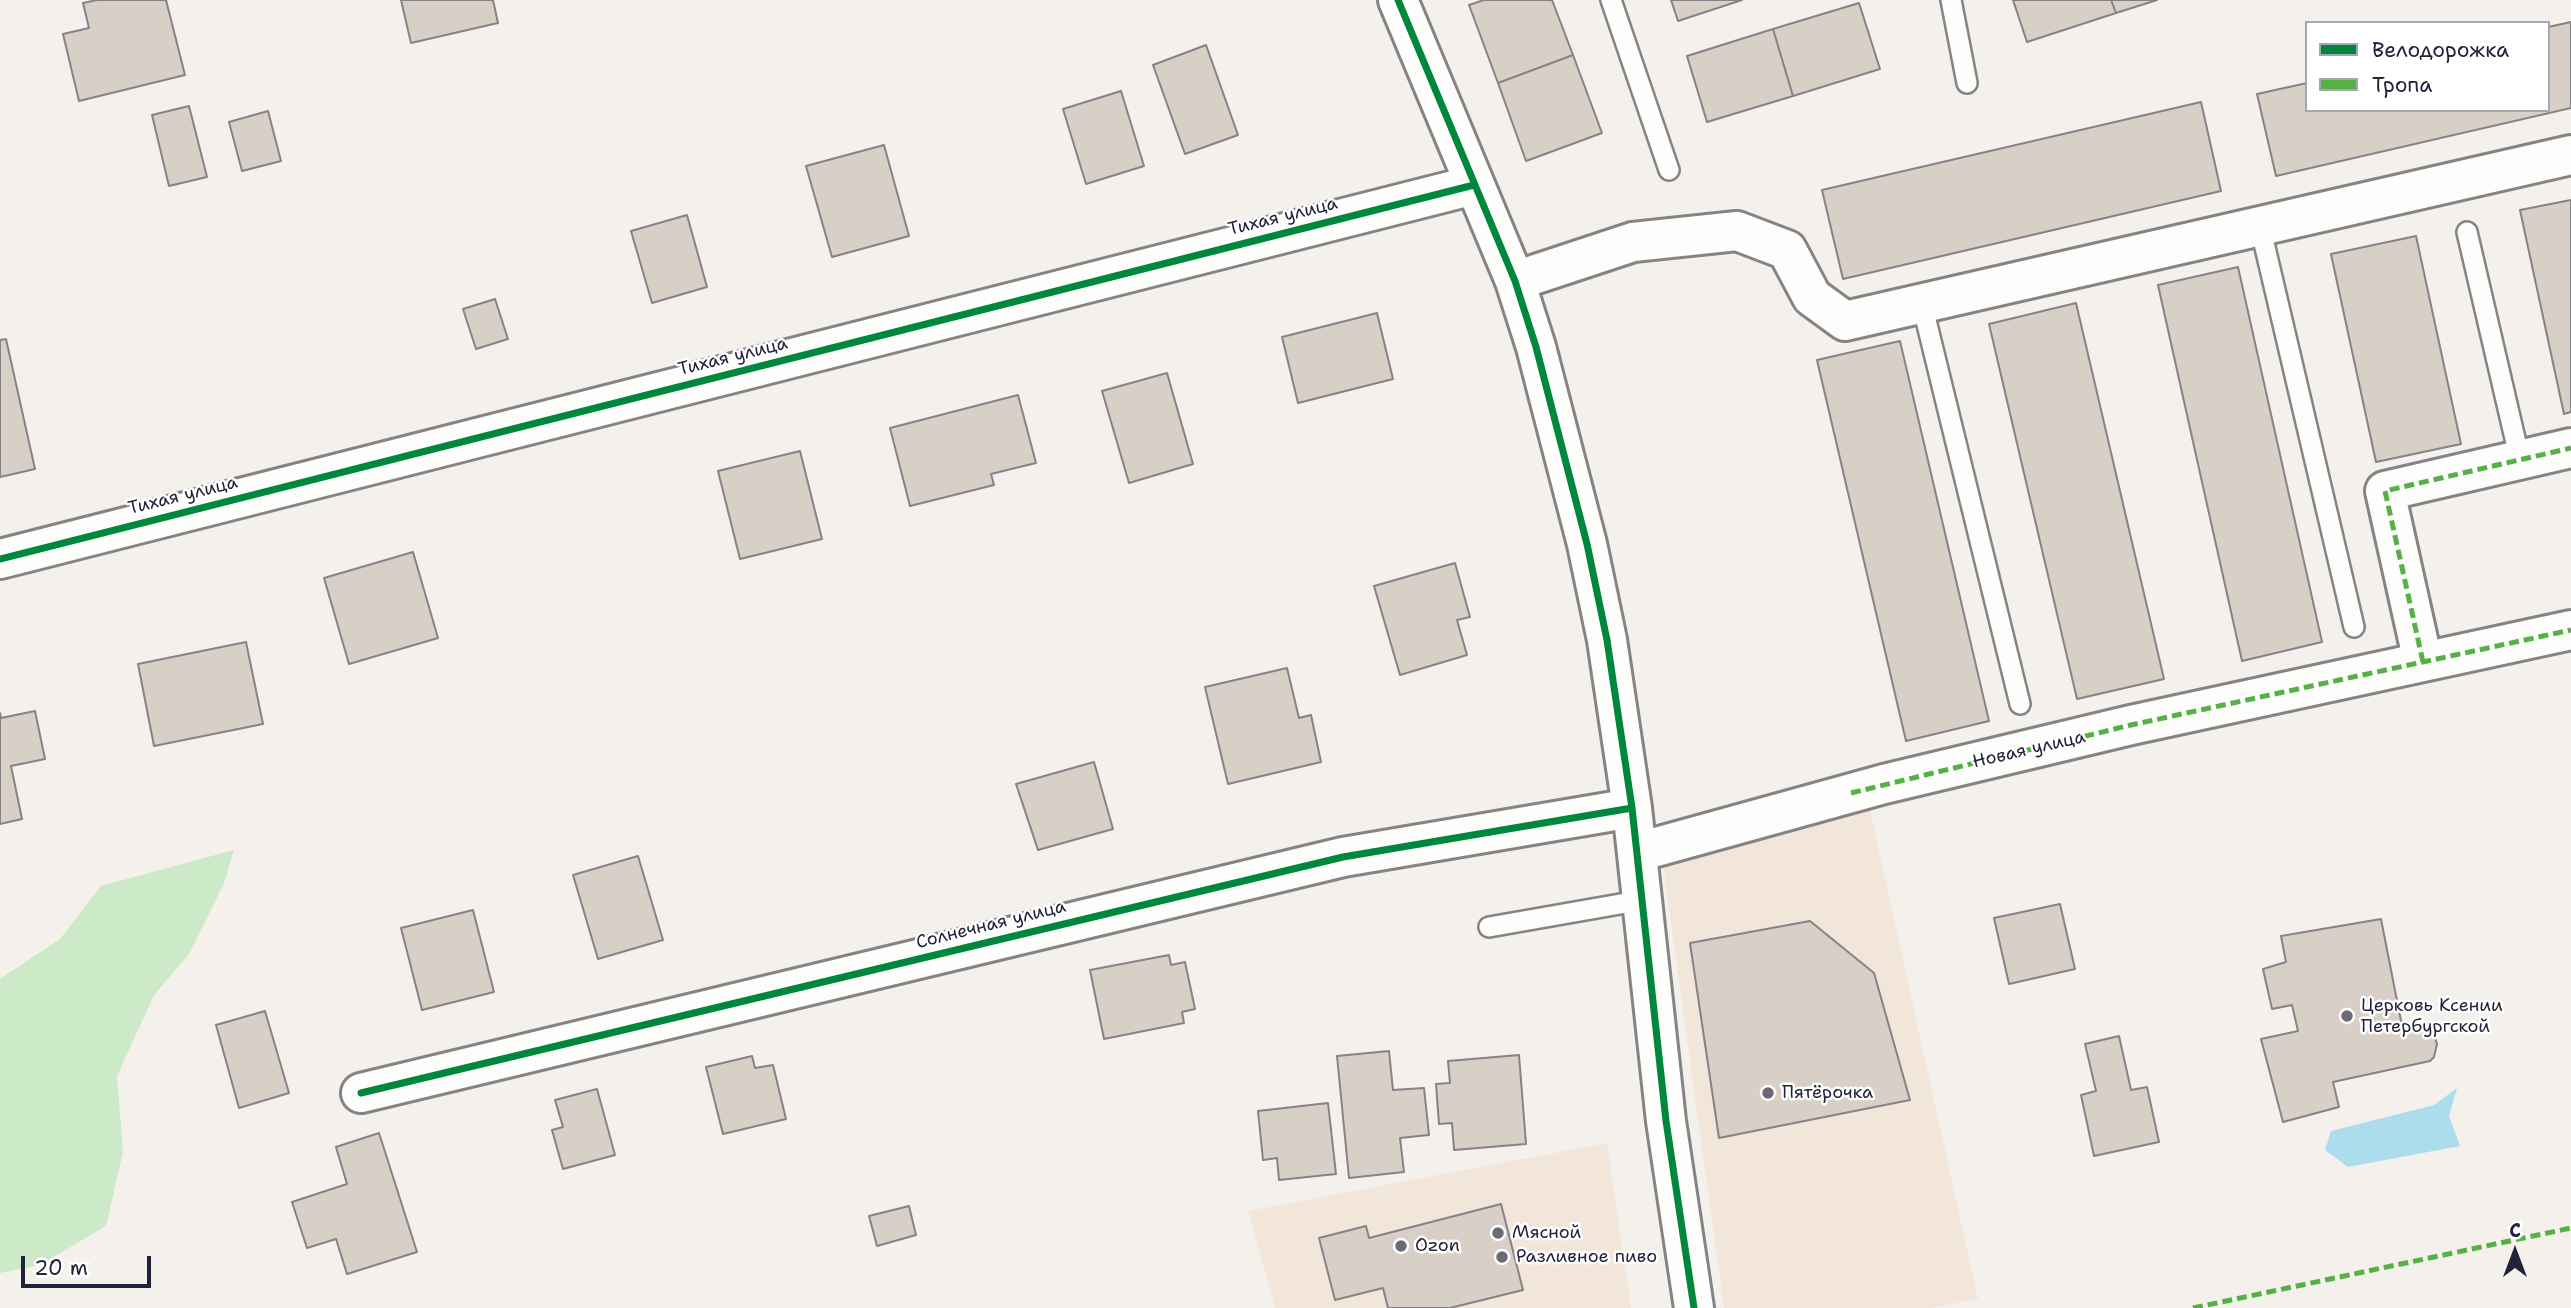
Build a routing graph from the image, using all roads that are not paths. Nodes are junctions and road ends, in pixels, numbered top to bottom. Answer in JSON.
{"nodes":[{"id":1,"x":1398,"y":0,"type":"edge"},
{"id":2,"x":1611,"y":0,"type":"edge"},
{"id":3,"x":1951,"y":0,"type":"edge"},
{"id":4,"x":1967,"y":83,"type":"dead end"},
{"id":5,"x":2571,"y":155,"type":"edge"},
{"id":6,"x":1669,"y":170,"type":"dead end"},
{"id":7,"x":1474,"y":185,"type":"junction"},
{"id":8,"x":2260,"y":226,"type":"junction"},
{"id":9,"x":2467,"y":232,"type":"dead end"},
{"id":10,"x":1515,"y":281,"type":"junction"},
{"id":11,"x":1922,"y":304,"type":"junction"},
{"id":12,"x":2571,"y":448,"type":"edge"},
{"id":13,"x":2520,"y":460,"type":"junction"},
{"id":14,"x":0,"y":559,"type":"edge"},
{"id":15,"x":2354,"y":627,"type":"dead end"},
{"id":16,"x":2571,"y":630,"type":"edge"},
{"id":17,"x":2423,"y":662,"type":"junction"},
{"id":18,"x":2020,"y":704,"type":"dead end"},
{"id":19,"x":1632,"y":808,"type":"junction"},
{"id":20,"x":1637,"y":852,"type":"junction"},
{"id":21,"x":1643,"y":900,"type":"junction"},
{"id":22,"x":1489,"y":928,"type":"dead end"},
{"id":23,"x":361,"y":1093,"type":"dead end"},
{"id":24,"x":1694,"y":1308,"type":"edge"}],
"edges":[{"from":1,"to":7,"type":"street"},
{"from":2,"to":6,"type":"lane"},
{"from":3,"to":4,"type":"lane"},
{"from":5,"to":8,"type":"street"},
{"from":7,"to":10,"type":"street"},
{"from":7,"to":14,"type":"street","name":"Тихая улица"},
{"from":8,"to":11,"type":"street"},
{"from":8,"to":15,"type":"lane"},
{"from":9,"to":13,"type":"lane"},
{"from":10,"to":11,"type":"street"},
{"from":10,"to":19,"type":"street"},
{"from":11,"to":18,"type":"lane"},
{"from":12,"to":13,"type":"street"},
{"from":13,"to":17,"type":"street"},
{"from":16,"to":17,"type":"street","name":"Новая улица"},
{"from":17,"to":20,"type":"street","name":"Новая улица"},
{"from":19,"to":20,"type":"street"},
{"from":19,"to":23,"type":"street","name":"Солнечная улица"},
{"from":20,"to":21,"type":"street"},
{"from":21,"to":22,"type":"lane"},
{"from":21,"to":24,"type":"street"}]}
